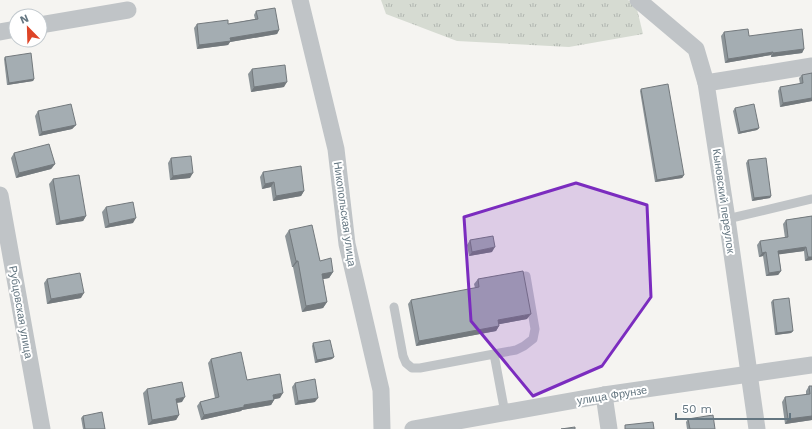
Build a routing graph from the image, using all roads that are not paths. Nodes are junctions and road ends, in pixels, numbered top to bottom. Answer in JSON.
{"nodes":[{"id":1,"x":300,"y":0,"type":"edge"},
{"id":2,"x":638,"y":0,"type":"edge"},
{"id":3,"x":128,"y":10,"type":"dead end"},
{"id":4,"x":48,"y":24,"type":"edge"},
{"id":5,"x":812,"y":66,"type":"edge"},
{"id":6,"x":706,"y":83,"type":"junction"},
{"id":7,"x":0,"y":195,"type":"edge"},
{"id":8,"x":812,"y":199,"type":"edge"},
{"id":9,"x":727,"y":219,"type":"junction"},
{"id":10,"x":526,"y":276,"type":"dead end"},
{"id":11,"x":394,"y":307,"type":"dead end"},
{"id":12,"x":494,"y":354,"type":"junction"},
{"id":13,"x":812,"y":365,"type":"edge"},
{"id":14,"x":749,"y":374,"type":"junction"},
{"id":15,"x":604,"y":395,"type":"junction"},
{"id":16,"x":504,"y":413,"type":"junction"},
{"id":17,"x":42,"y":429,"type":"edge"},
{"id":18,"x":382,"y":429,"type":"edge"},
{"id":19,"x":413,"y":429,"type":"edge"},
{"id":20,"x":609,"y":429,"type":"edge"},
{"id":21,"x":757,"y":429,"type":"edge"}],
"edges":[{"from":1,"to":18,"type":"street","name":"Никопольская улица"},
{"from":2,"to":6,"type":"street","name":"Кыновский переулок"},
{"from":3,"to":4,"type":"street"},
{"from":5,"to":6,"type":"street"},
{"from":6,"to":9,"type":"street","name":"Кыновский переулок"},
{"from":7,"to":17,"type":"street","name":"Рубцовская улица"},
{"from":8,"to":9,"type":"lane"},
{"from":9,"to":14,"type":"street","name":"Кыновский переулок"},
{"from":10,"to":12,"type":"lane"},
{"from":11,"to":12,"type":"lane"},
{"from":12,"to":16,"type":"lane"},
{"from":13,"to":14,"type":"street","name":"улица Фрунзе"},
{"from":14,"to":15,"type":"street","name":"улица Фрунзе"},
{"from":14,"to":21,"type":"street","name":"Кыновский переулок"},
{"from":15,"to":16,"type":"street","name":"улица Фрунзе"},
{"from":15,"to":20,"type":"street"},
{"from":16,"to":19,"type":"street","name":"улица Фрунзе"}]}
